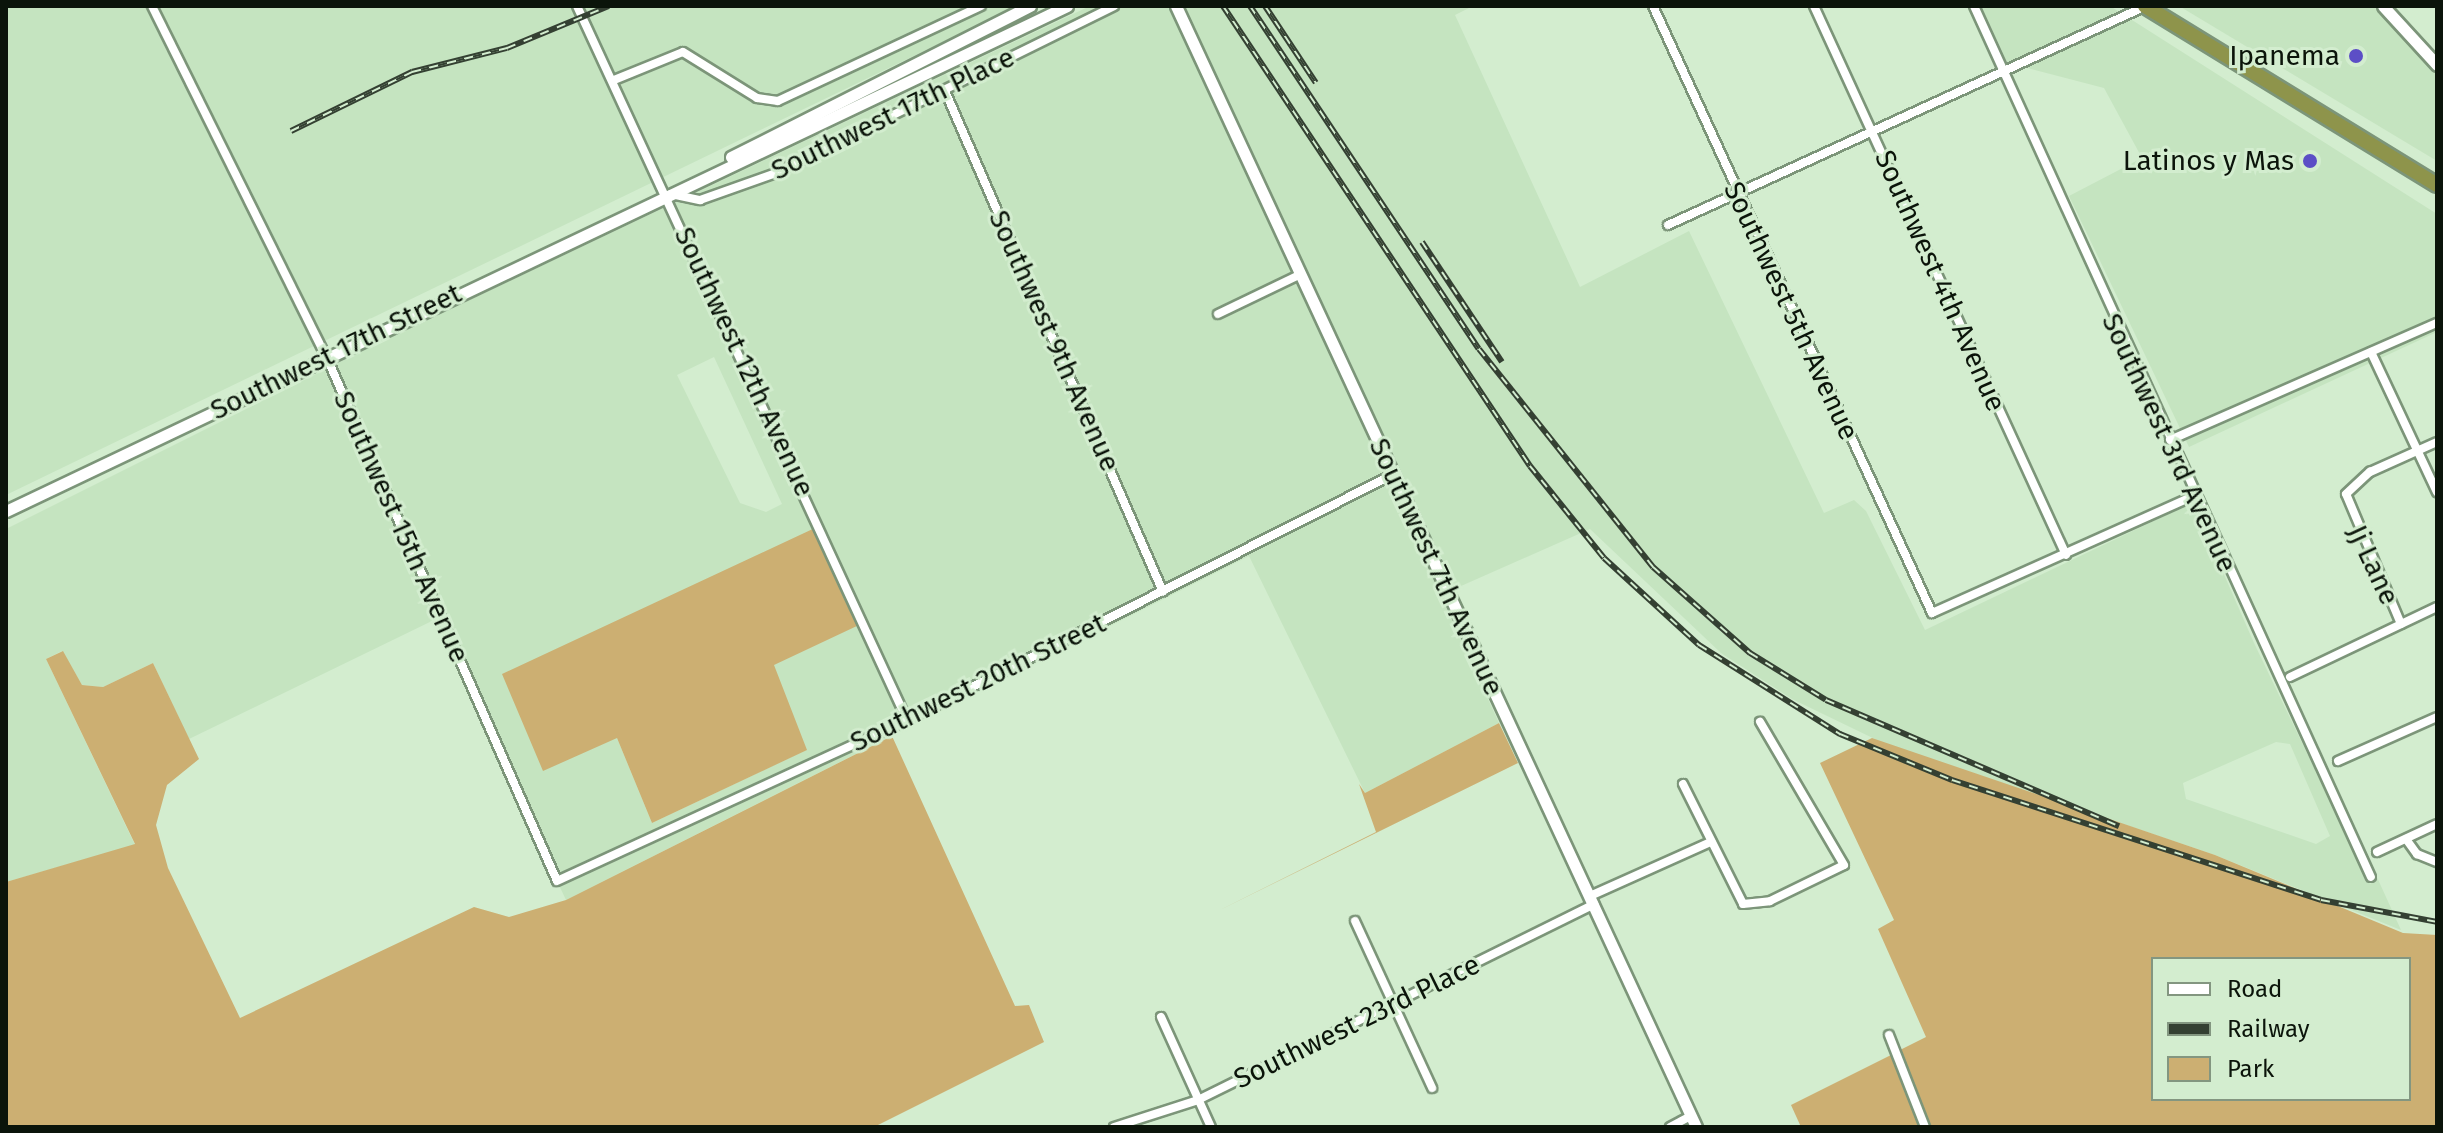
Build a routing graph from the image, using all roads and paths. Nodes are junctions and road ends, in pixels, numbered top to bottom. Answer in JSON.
{"nodes":[{"id":1,"x":152,"y":6,"type":"edge"},
{"id":2,"x":577,"y":6,"type":"edge"},
{"id":3,"x":981,"y":6,"type":"edge"},
{"id":4,"x":1030,"y":6,"type":"edge"},
{"id":5,"x":1067,"y":6,"type":"edge"},
{"id":6,"x":1114,"y":6,"type":"edge"},
{"id":7,"x":1176,"y":6,"type":"edge"},
{"id":8,"x":1664,"y":6,"type":"edge"},
{"id":9,"x":1814,"y":6,"type":"edge"},
{"id":10,"x":1974,"y":6,"type":"edge"},
{"id":11,"x":2146,"y":6,"type":"edge"},
{"id":12,"x":2383,"y":6,"type":"edge"},
{"id":13,"x":1654,"y":8,"type":"edge"},
{"id":14,"x":2437,"y":65,"type":"edge"},
{"id":15,"x":2001,"y":75,"type":"junction"},
{"id":16,"x":614,"y":80,"type":"junction"},
{"id":17,"x":945,"y":91,"type":"junction"},
{"id":18,"x":1873,"y":132,"type":"junction"},
{"id":19,"x":2437,"y":185,"type":"edge"},
{"id":20,"x":666,"y":193,"type":"junction"},
{"id":21,"x":1737,"y":194,"type":"junction"},
{"id":22,"x":1668,"y":225,"type":"dead end"},
{"id":23,"x":1299,"y":275,"type":"junction"},
{"id":24,"x":1218,"y":314,"type":"dead end"},
{"id":25,"x":2437,"y":323,"type":"edge"},
{"id":26,"x":2371,"y":352,"type":"junction"},
{"id":27,"x":327,"y":358,"type":"junction"},
{"id":28,"x":2170,"y":440,"type":"junction"},
{"id":29,"x":2437,"y":442,"type":"edge"},
{"id":30,"x":2417,"y":451,"type":"junction"},
{"id":31,"x":1394,"y":474,"type":"junction"},
{"id":32,"x":2437,"y":492,"type":"edge"},
{"id":33,"x":2194,"y":496,"type":"junction"},
{"id":34,"x":6,"y":511,"type":"edge"},
{"id":35,"x":2066,"y":555,"type":"junction"},
{"id":36,"x":1163,"y":592,"type":"junction"},
{"id":37,"x":2437,"y":607,"type":"edge"},
{"id":38,"x":2401,"y":624,"type":"junction"},
{"id":39,"x":2290,"y":677,"type":"dead end"},
{"id":40,"x":2437,"y":717,"type":"edge"},
{"id":41,"x":907,"y":720,"type":"junction"},
{"id":42,"x":1760,"y":722,"type":"dead end"},
{"id":43,"x":2338,"y":761,"type":"dead end"},
{"id":44,"x":1683,"y":784,"type":"dead end"},
{"id":45,"x":2437,"y":824,"type":"edge"},
{"id":46,"x":2406,"y":839,"type":"junction"},
{"id":47,"x":1711,"y":842,"type":"junction"},
{"id":48,"x":2377,"y":852,"type":"dead end"},
{"id":49,"x":2437,"y":862,"type":"edge"},
{"id":50,"x":2371,"y":877,"type":"dead end"},
{"id":51,"x":557,"y":881,"type":"joint"},
{"id":52,"x":1592,"y":900,"type":"junction"},
{"id":53,"x":1355,"y":921,"type":"dead end"},
{"id":54,"x":1394,"y":1006,"type":"junction"},
{"id":55,"x":1161,"y":1017,"type":"dead end"},
{"id":56,"x":1889,"y":1035,"type":"dead end"},
{"id":57,"x":1432,"y":1088,"type":"dead end"},
{"id":58,"x":1198,"y":1100,"type":"junction"},
{"id":59,"x":1694,"y":1122,"type":"edge"},
{"id":60,"x":1114,"y":1127,"type":"edge"},
{"id":61,"x":1211,"y":1127,"type":"edge"},
{"id":62,"x":1670,"y":1127,"type":"edge"},
{"id":63,"x":1925,"y":1127,"type":"edge"}],
"edges":[{"from":1,"to":27,"type":"street","name":"Southwest 15th Avenue"},
{"from":2,"to":16,"type":"street","name":"Southwest 12th Avenue"},
{"from":3,"to":16,"type":"street"},
{"from":4,"to":20,"type":"main road","name":"Southwest 17th Street"},
{"from":5,"to":20,"type":"main road","name":"Southwest 17th Street"},
{"from":6,"to":17,"type":"street","name":"Southwest 17th Place"},
{"from":7,"to":23,"type":"main road","name":"Southwest 7th Avenue"},
{"from":8,"to":13,"type":"street"},
{"from":9,"to":18,"type":"street","name":"Southwest 4th Avenue"},
{"from":10,"to":15,"type":"street","name":"Southwest 3rd Avenue"},
{"from":11,"to":15,"type":"street"},
{"from":11,"to":19,"type":"highway"},
{"from":12,"to":14,"type":"main road"},
{"from":13,"to":21,"type":"street","name":"Southwest 5th Avenue"},
{"from":15,"to":18,"type":"street"},
{"from":15,"to":28,"type":"street","name":"Southwest 3rd Avenue"},
{"from":16,"to":20,"type":"street","name":"Southwest 12th Avenue"},
{"from":17,"to":20,"type":"street","name":"Southwest 17th Place"},
{"from":17,"to":36,"type":"street","name":"Southwest 9th Avenue"},
{"from":18,"to":21,"type":"street"},
{"from":18,"to":35,"type":"street","name":"Southwest 4th Avenue"},
{"from":20,"to":27,"type":"main road","name":"Southwest 17th Street"},
{"from":20,"to":41,"type":"street","name":"Southwest 12th Avenue"},
{"from":21,"to":22,"type":"street"},
{"from":21,"to":35,"type":"street","name":"Southwest 5th Avenue"},
{"from":23,"to":24,"type":"street"},
{"from":23,"to":31,"type":"main road","name":"Southwest 7th Avenue"},
{"from":25,"to":26,"type":"street"},
{"from":26,"to":28,"type":"street"},
{"from":26,"to":30,"type":"street"},
{"from":27,"to":34,"type":"main road","name":"Southwest 17th Street"},
{"from":27,"to":51,"type":"street","name":"Southwest 15th Avenue"},
{"from":28,"to":33,"type":"street","name":"Southwest 3rd Avenue"},
{"from":29,"to":30,"type":"street"},
{"from":30,"to":32,"type":"street"},
{"from":30,"to":38,"type":"street","name":"Jj Lane"},
{"from":31,"to":36,"type":"street","name":"Southwest 20th Street"},
{"from":31,"to":52,"type":"main road","name":"Southwest 7th Avenue"},
{"from":33,"to":35,"type":"street"},
{"from":33,"to":50,"type":"street","name":"Southwest 3rd Avenue"},
{"from":36,"to":41,"type":"street","name":"Southwest 20th Street"},
{"from":37,"to":38,"type":"street"},
{"from":38,"to":39,"type":"street"},
{"from":40,"to":43,"type":"street"},
{"from":41,"to":51,"type":"street","name":"Southwest 20th Street"},
{"from":42,"to":47,"type":"street"},
{"from":44,"to":47,"type":"street"},
{"from":45,"to":46,"type":"street"},
{"from":46,"to":48,"type":"street"},
{"from":46,"to":49,"type":"street"},
{"from":47,"to":52,"type":"street","name":"Southwest 23rd Place"},
{"from":52,"to":54,"type":"street","name":"Southwest 23rd Place"},
{"from":52,"to":59,"type":"main road","name":"Southwest 7th Avenue"},
{"from":53,"to":54,"type":"street"},
{"from":54,"to":57,"type":"street"},
{"from":54,"to":58,"type":"street","name":"Southwest 23rd Place"},
{"from":55,"to":58,"type":"street"},
{"from":56,"to":63,"type":"street"},
{"from":58,"to":60,"type":"street","name":"Southwest 23rd Place"},
{"from":58,"to":61,"type":"street"},
{"from":59,"to":62,"type":"street"}]}
